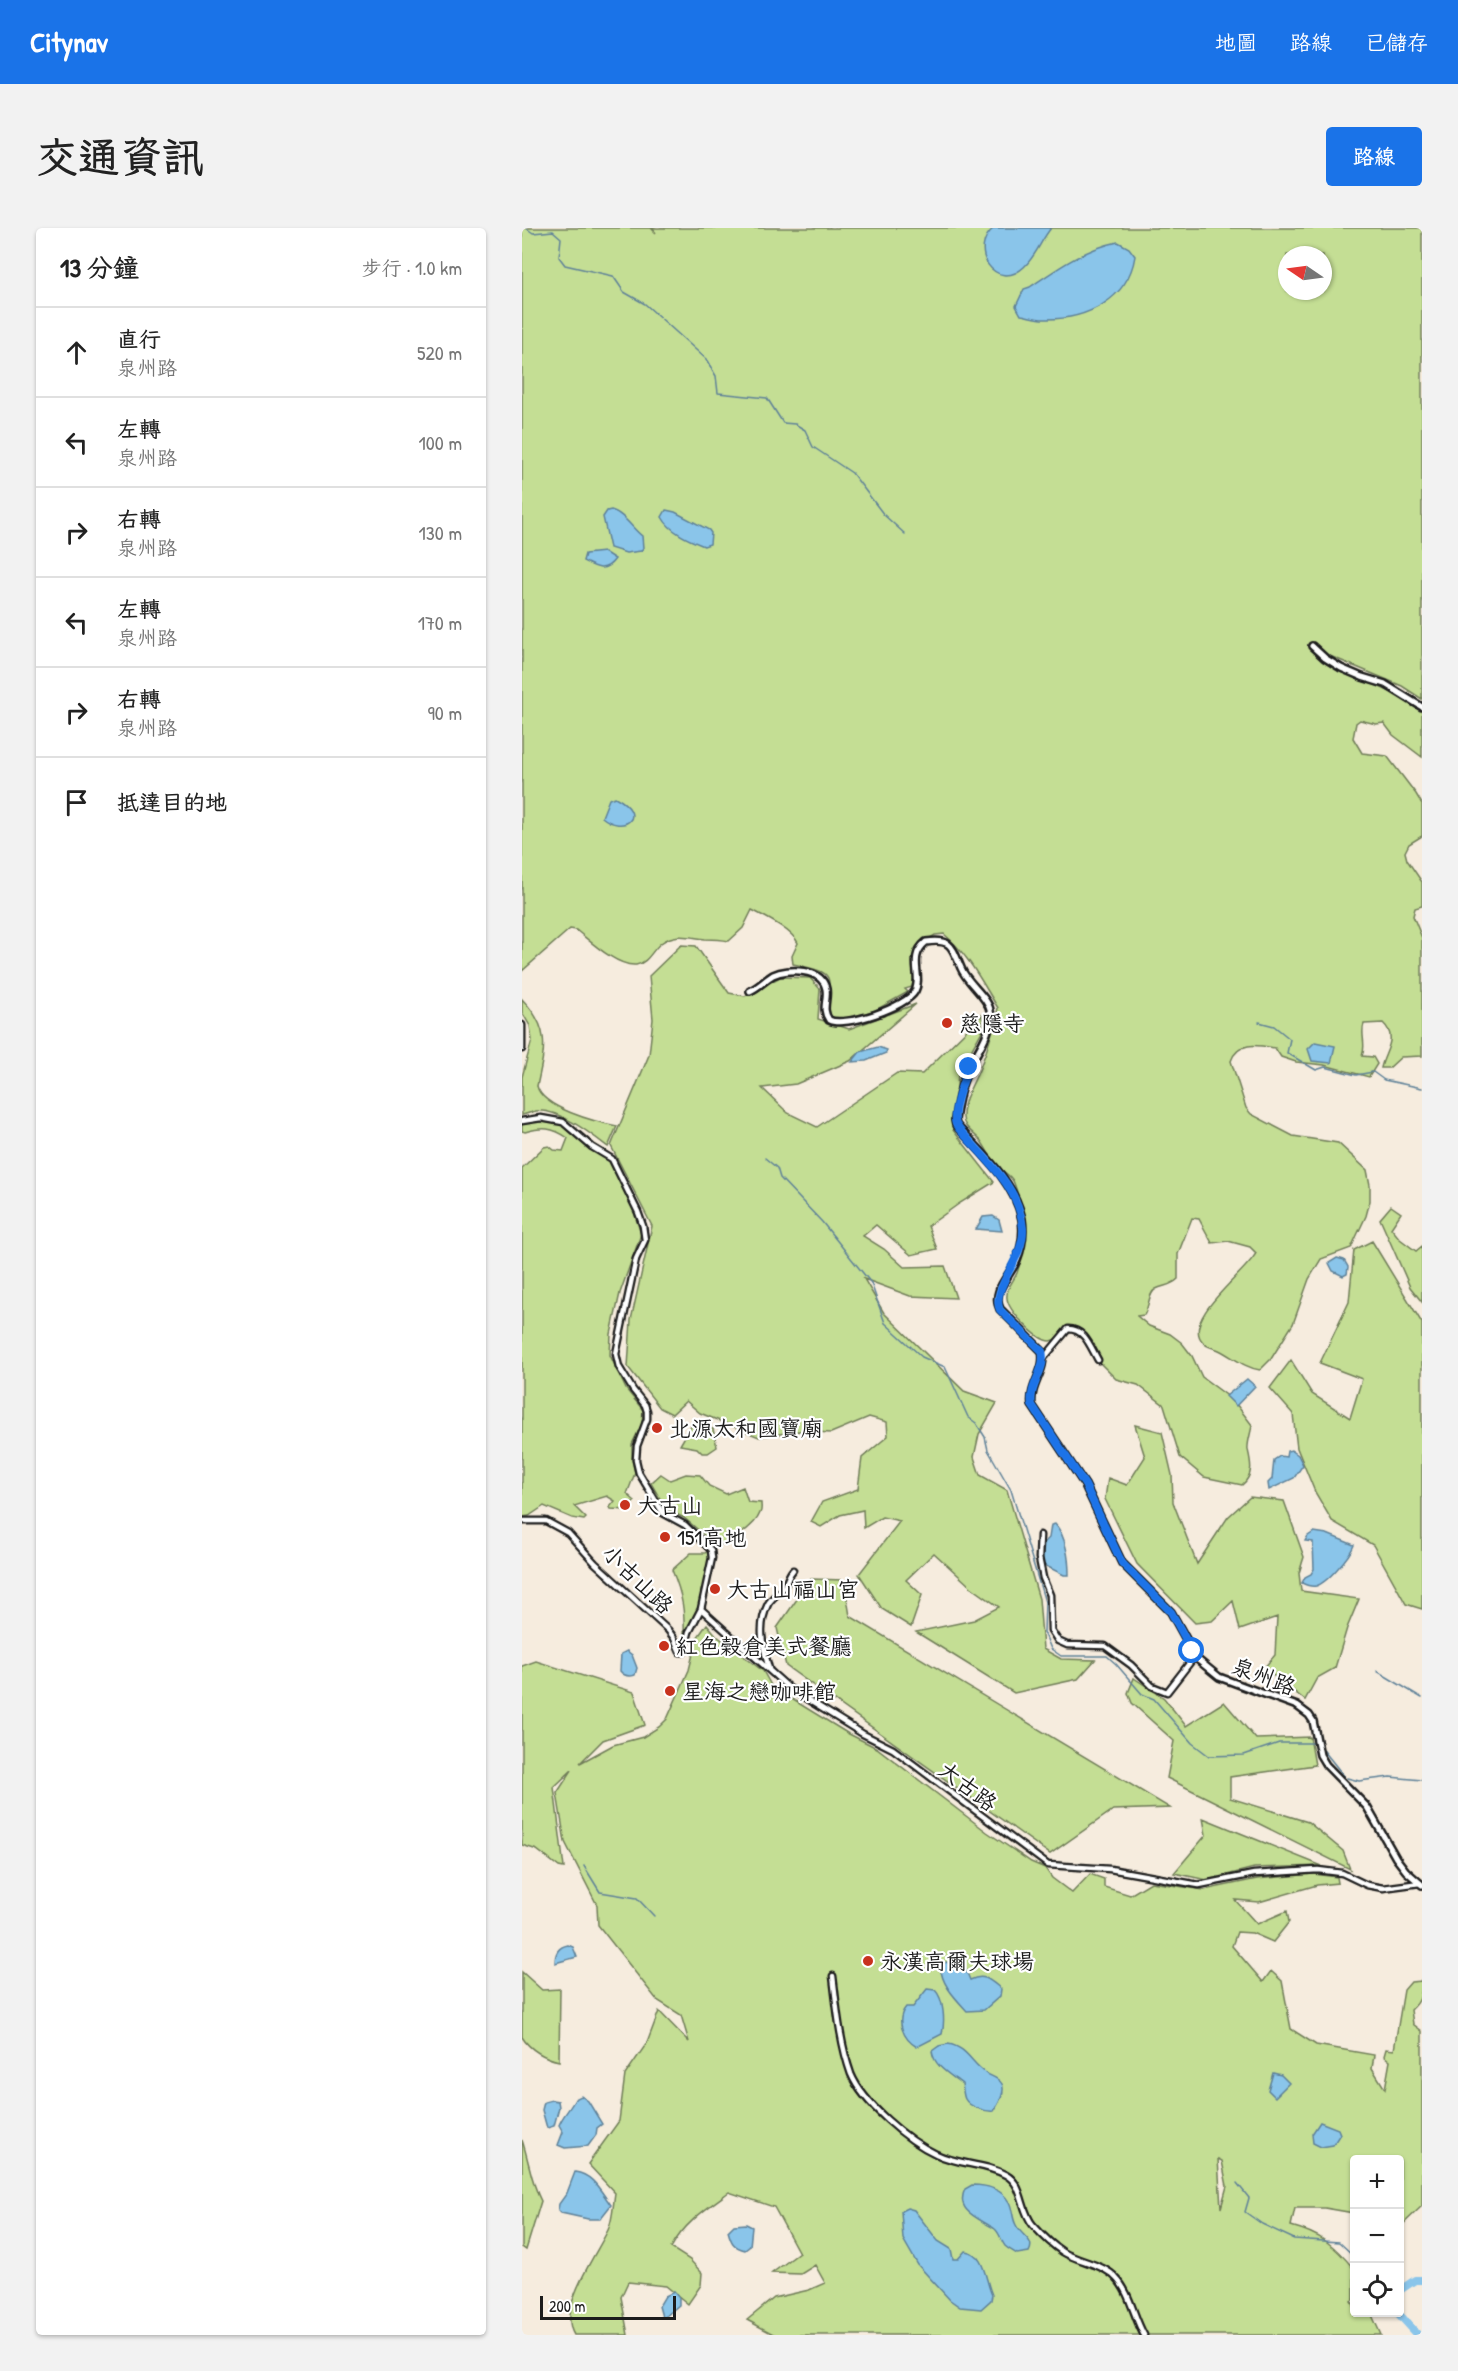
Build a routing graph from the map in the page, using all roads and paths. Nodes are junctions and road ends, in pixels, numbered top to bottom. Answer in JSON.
{"nodes":[{"id":1,"x":1312,"y":646,"type":"dead end"},
{"id":2,"x":1422,"y":707,"type":"edge"},
{"id":3,"x":750,"y":991,"type":"dead end"},
{"id":4,"x":522,"y":1025,"type":"edge"},
{"id":5,"x":522,"y":1048,"type":"edge"},
{"id":6,"x":522,"y":1121,"type":"edge"},
{"id":7,"x":1044,"y":1358,"type":"junction"},
{"id":8,"x":1098,"y":1360,"type":"dead end"},
{"id":9,"x":522,"y":1521,"type":"edge"},
{"id":10,"x":1040,"y":1535,"type":"dead end"},
{"id":11,"x":792,"y":1570,"type":"dead end"},
{"id":12,"x":701,"y":1609,"type":"junction"},
{"id":13,"x":1195,"y":1656,"type":"junction"},
{"id":14,"x":769,"y":1669,"type":"junction"},
{"id":15,"x":1421,"y":1884,"type":"edge"},
{"id":16,"x":833,"y":1976,"type":"dead end"},
{"id":17,"x":1144,"y":2335,"type":"edge"}],
"edges":[{"from":1,"to":2,"type":"street"},
{"from":3,"to":7,"type":"street"},
{"from":4,"to":5,"type":"street"},
{"from":6,"to":12,"type":"street"},
{"from":7,"to":8,"type":"street"},
{"from":7,"to":13,"type":"street","name":"泉州路"},
{"from":9,"to":12,"type":"street","name":"小古山路"},
{"from":10,"to":13,"type":"street"},
{"from":11,"to":14,"type":"street"},
{"from":12,"to":14,"type":"street","name":"大古路"},
{"from":13,"to":15,"type":"street","name":"泉州路"},
{"from":14,"to":15,"type":"street","name":"大古路"},
{"from":16,"to":17,"type":"street"}]}
